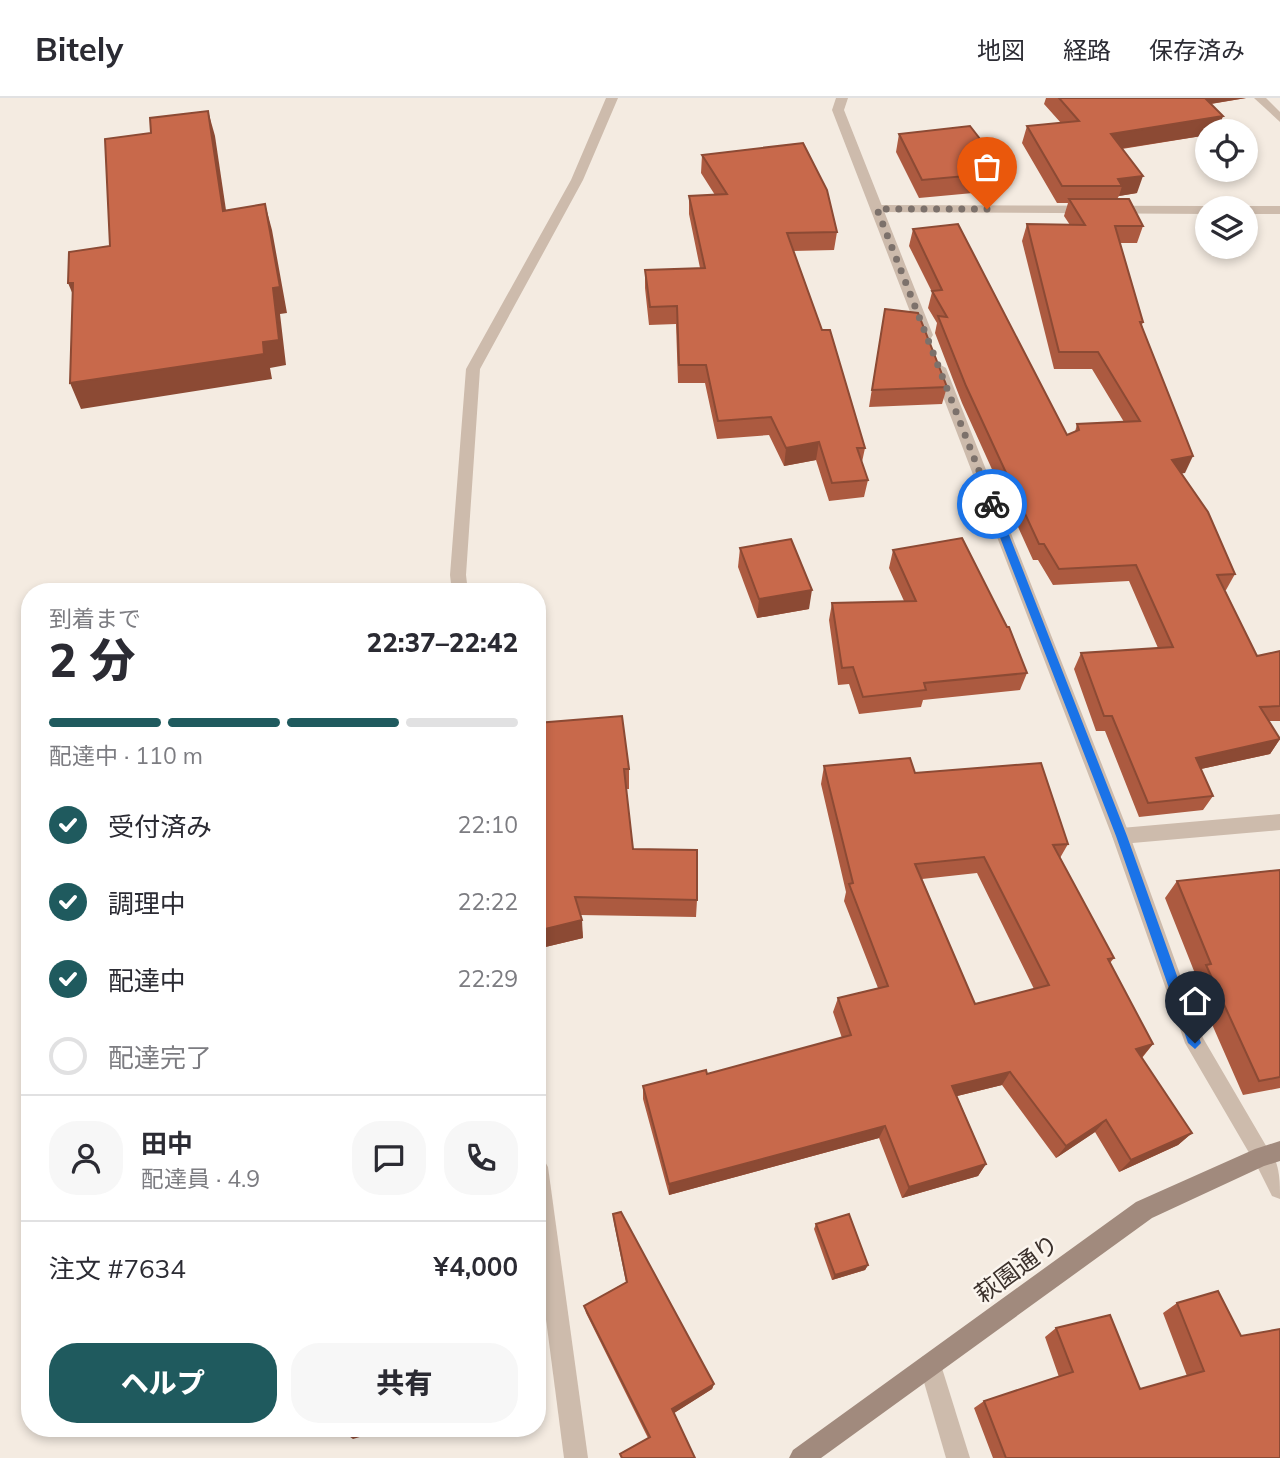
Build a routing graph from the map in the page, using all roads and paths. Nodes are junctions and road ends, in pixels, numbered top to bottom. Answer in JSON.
{"nodes":[{"id":1,"x":612,"y":98,"type":"edge"},
{"id":2,"x":842,"y":98,"type":"edge"},
{"id":3,"x":1260,"y":98,"type":"edge"},
{"id":4,"x":1280,"y":119,"type":"edge"},
{"id":5,"x":877,"y":209,"type":"junction"},
{"id":6,"x":1195,"y":210,"type":"edge"},
{"id":7,"x":1258,"y":210,"type":"edge"},
{"id":8,"x":1280,"y":210,"type":"edge"},
{"id":9,"x":459,"y":583,"type":"edge"},
{"id":10,"x":1280,"y":822,"type":"edge"},
{"id":11,"x":1121,"y":836,"type":"junction"},
{"id":12,"x":1271,"y":1154,"type":"edge"},
{"id":13,"x":1280,"y":1188,"type":"edge"},
{"id":14,"x":546,"y":1234,"type":"edge"},
{"id":15,"x":930,"y":1365,"type":"junction"},
{"id":16,"x":576,"y":1458,"type":"edge"},
{"id":17,"x":801,"y":1458,"type":"edge"},
{"id":18,"x":958,"y":1458,"type":"edge"}],
"edges":[{"from":1,"to":9,"type":"street"},
{"from":2,"to":5,"type":"street"},
{"from":3,"to":4,"type":"street"},
{"from":5,"to":6,"type":"street"},
{"from":5,"to":11,"type":"street"},
{"from":7,"to":8,"type":"street"},
{"from":10,"to":11,"type":"street"},
{"from":11,"to":12,"type":"street"},
{"from":12,"to":13,"type":"street"},
{"from":12,"to":15,"type":"street","name":"萩園通り"},
{"from":14,"to":16,"type":"street"},
{"from":15,"to":17,"type":"street","name":"萩園通り"},
{"from":15,"to":18,"type":"street"}]}
